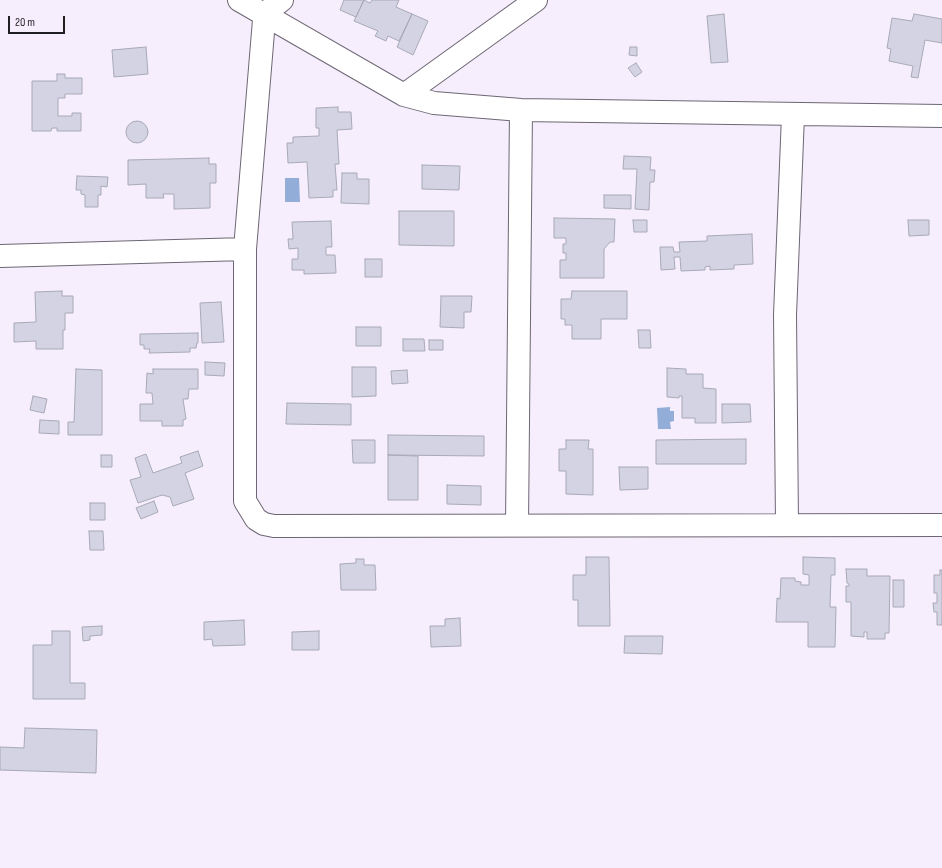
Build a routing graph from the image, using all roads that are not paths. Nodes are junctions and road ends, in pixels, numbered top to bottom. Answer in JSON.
{"nodes":[{"id":1,"x":239,"y":0,"type":"edge"},
{"id":2,"x":282,"y":0,"type":"edge"},
{"id":3,"x":536,"y":0,"type":"edge"},
{"id":4,"x":265,"y":16,"type":"junction"},
{"id":5,"x":404,"y":96,"type":"junction"},
{"id":6,"x":521,"y":110,"type":"junction"},
{"id":7,"x":793,"y":115,"type":"junction"},
{"id":8,"x":942,"y":116,"type":"edge"},
{"id":9,"x":245,"y":248,"type":"junction"},
{"id":10,"x":0,"y":256,"type":"edge"},
{"id":11,"x":787,"y":524,"type":"junction"},
{"id":12,"x":517,"y":525,"type":"junction"},
{"id":13,"x":942,"y":525,"type":"edge"}],
"edges":[{"from":1,"to":4,"type":"street"},
{"from":2,"to":4,"type":"street"},
{"from":3,"to":5,"type":"street"},
{"from":4,"to":5,"type":"street"},
{"from":4,"to":9,"type":"street"},
{"from":5,"to":6,"type":"street"},
{"from":6,"to":7,"type":"street"},
{"from":6,"to":12,"type":"street"},
{"from":7,"to":8,"type":"street"},
{"from":7,"to":11,"type":"street"},
{"from":9,"to":10,"type":"street"},
{"from":9,"to":12,"type":"street"},
{"from":11,"to":12,"type":"street"},
{"from":11,"to":13,"type":"street"}]}
